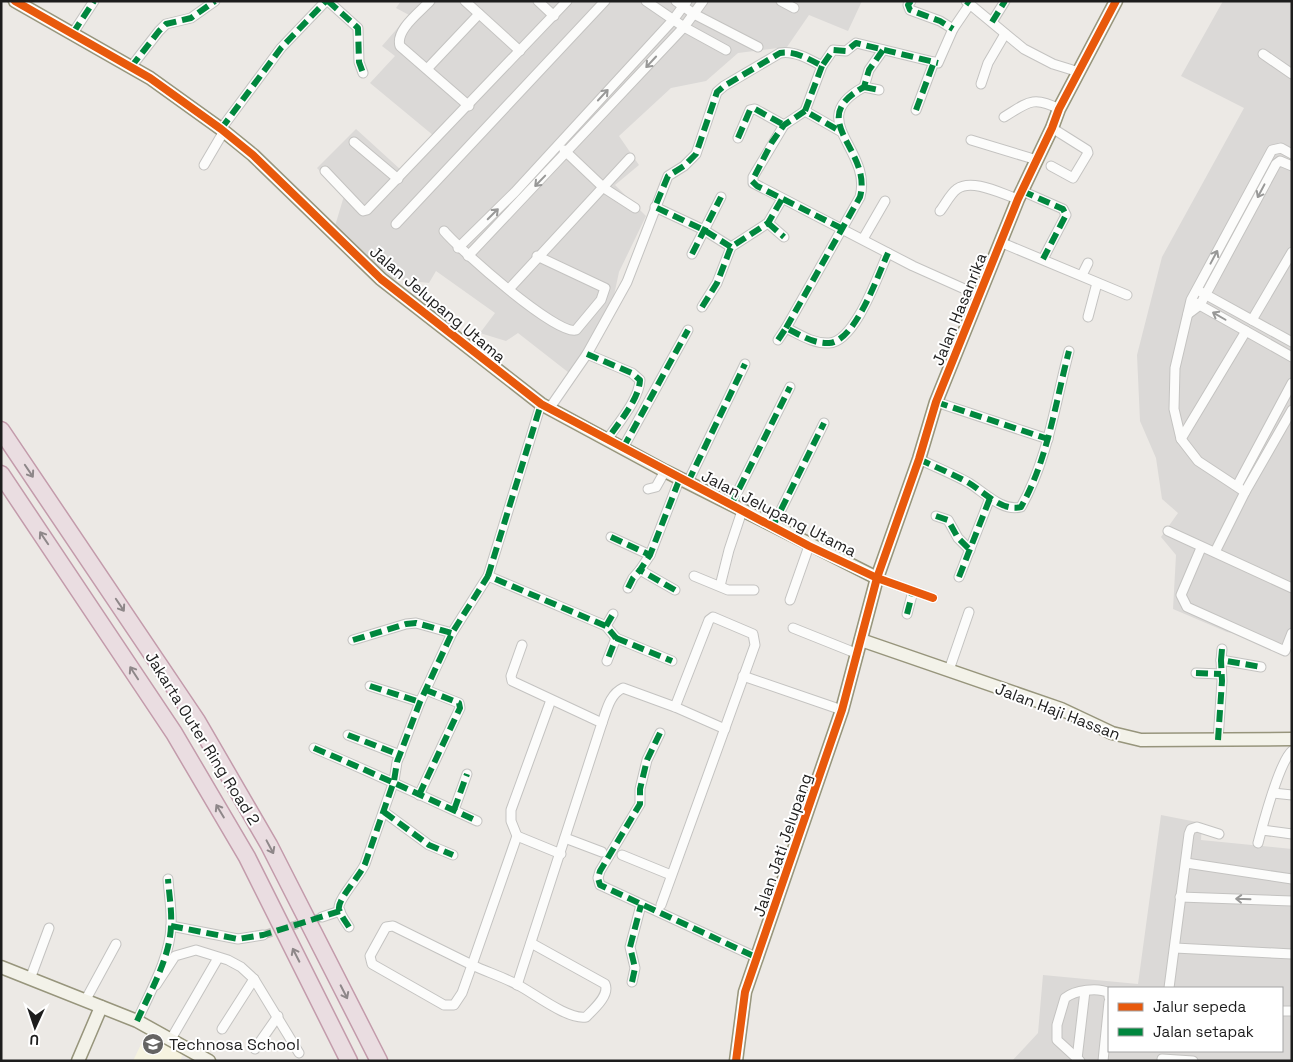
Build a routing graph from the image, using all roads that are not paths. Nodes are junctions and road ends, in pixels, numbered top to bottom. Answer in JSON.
{"nodes":[{"id":1,"x":15,"y":1,"type":"edge"},
{"id":2,"x":94,"y":1,"type":"edge"},
{"id":3,"x":215,"y":1,"type":"edge"},
{"id":4,"x":327,"y":1,"type":"edge"},
{"id":5,"x":430,"y":1,"type":"edge"},
{"id":6,"x":465,"y":1,"type":"edge"},
{"id":7,"x":538,"y":1,"type":"edge"},
{"id":8,"x":567,"y":1,"type":"edge"},
{"id":9,"x":605,"y":1,"type":"edge"},
{"id":10,"x":646,"y":1,"type":"edge"},
{"id":11,"x":703,"y":1,"type":"edge"},
{"id":12,"x":781,"y":1,"type":"edge"},
{"id":13,"x":911,"y":1,"type":"edge"},
{"id":14,"x":1005,"y":1,"type":"edge"},
{"id":15,"x":1116,"y":1,"type":"edge"},
{"id":16,"x":682,"y":3,"type":"edge"},
{"id":17,"x":968,"y":3,"type":"edge"},
{"id":18,"x":794,"y":8,"type":"dead end"},
{"id":19,"x":479,"y":14,"type":"junction"},
{"id":20,"x":694,"y":14,"type":"junction"},
{"id":21,"x":554,"y":16,"type":"junction"},
{"id":22,"x":673,"y":20,"type":"junction"},
{"id":23,"x":992,"y":22,"type":"junction"},
{"id":24,"x":684,"y":27,"type":"junction"},
{"id":25,"x":953,"y":29,"type":"junction"},
{"id":26,"x":73,"y":33,"type":"junction"},
{"id":27,"x":1005,"y":34,"type":"junction"},
{"id":28,"x":758,"y":47,"type":"dead end"},
{"id":29,"x":726,"y":50,"type":"dead end"},
{"id":30,"x":883,"y":50,"type":"junction"},
{"id":31,"x":520,"y":51,"type":"junction"},
{"id":32,"x":1262,"y":54,"type":"dead end"},
{"id":33,"x":934,"y":62,"type":"junction"},
{"id":34,"x":822,"y":66,"type":"junction"},
{"id":35,"x":131,"y":67,"type":"junction"},
{"id":36,"x":427,"y":69,"type":"junction"},
{"id":37,"x":1080,"y":72,"type":"junction"},
{"id":38,"x":363,"y":73,"type":"dead end"},
{"id":39,"x":1292,"y":74,"type":"edge"},
{"id":40,"x":981,"y":84,"type":"dead end"},
{"id":41,"x":864,"y":87,"type":"junction"},
{"id":42,"x":879,"y":90,"type":"dead end"},
{"id":43,"x":469,"y":106,"type":"junction"},
{"id":44,"x":1059,"y":109,"type":"junction"},
{"id":45,"x":916,"y":110,"type":"dead end"},
{"id":46,"x":805,"y":111,"type":"junction"},
{"id":47,"x":1004,"y":117,"type":"dead end"},
{"id":48,"x":784,"y":125,"type":"junction"},
{"id":49,"x":1052,"y":128,"type":"junction"},
{"id":50,"x":223,"y":130,"type":"junction"},
{"id":51,"x":840,"y":131,"type":"junction"},
{"id":52,"x":738,"y":138,"type":"dead end"},
{"id":53,"x":971,"y":140,"type":"dead end"},
{"id":54,"x":354,"y":142,"type":"dead end"},
{"id":55,"x":557,"y":145,"type":"junction"},
{"id":56,"x":1277,"y":148,"type":"junction"},
{"id":57,"x":568,"y":152,"type":"junction"},
{"id":58,"x":1292,"y":154,"type":"edge"},
{"id":59,"x":630,"y":158,"type":"dead end"},
{"id":60,"x":1037,"y":160,"type":"junction"},
{"id":61,"x":1280,"y":161,"type":"junction"},
{"id":62,"x":204,"y":165,"type":"dead end"},
{"id":63,"x":1051,"y":166,"type":"dead end"},
{"id":64,"x":1292,"y":166,"type":"edge"},
{"id":65,"x":325,"y":171,"type":"dead end"},
{"id":66,"x":398,"y":179,"type":"junction"},
{"id":67,"x":604,"y":188,"type":"junction"},
{"id":68,"x":1020,"y":195,"type":"junction"},
{"id":69,"x":721,"y":197,"type":"dead end"},
{"id":70,"x":782,"y":199,"type":"junction"},
{"id":71,"x":885,"y":201,"type":"dead end"},
{"id":72,"x":636,"y":208,"type":"dead end"},
{"id":73,"x":655,"y":208,"type":"junction"},
{"id":74,"x":940,"y":211,"type":"dead end"},
{"id":75,"x":768,"y":223,"type":"junction"},
{"id":76,"x":396,"y":224,"type":"dead end"},
{"id":77,"x":842,"y":229,"type":"junction"},
{"id":78,"x":704,"y":230,"type":"junction"},
{"id":79,"x":444,"y":231,"type":"dead end"},
{"id":80,"x":784,"y":237,"type":"dead end"},
{"id":81,"x":863,"y":239,"type":"junction"},
{"id":82,"x":1000,"y":242,"type":"junction"},
{"id":83,"x":731,"y":247,"type":"junction"},
{"id":84,"x":458,"y":248,"type":"junction"},
{"id":85,"x":1292,"y":252,"type":"edge"},
{"id":86,"x":888,"y":253,"type":"junction"},
{"id":87,"x":692,"y":254,"type":"dead end"},
{"id":88,"x":468,"y":256,"type":"junction"},
{"id":89,"x":537,"y":256,"type":"junction"},
{"id":90,"x":1042,"y":259,"type":"junction"},
{"id":91,"x":1088,"y":263,"type":"dead end"},
{"id":92,"x":1082,"y":275,"type":"junction"},
{"id":93,"x":1097,"y":283,"type":"junction"},
{"id":94,"x":510,"y":288,"type":"junction"},
{"id":95,"x":1196,"y":290,"type":"junction"},
{"id":96,"x":1205,"y":294,"type":"junction"},
{"id":97,"x":978,"y":295,"type":"junction"},
{"id":98,"x":1126,"y":295,"type":"dead end"},
{"id":99,"x":1195,"y":302,"type":"junction"},
{"id":100,"x":702,"y":307,"type":"dead end"},
{"id":101,"x":1088,"y":317,"type":"dead end"},
{"id":102,"x":1252,"y":320,"type":"junction"},
{"id":103,"x":786,"y":328,"type":"junction"},
{"id":104,"x":688,"y":330,"type":"dead end"},
{"id":105,"x":1246,"y":331,"type":"junction"},
{"id":106,"x":778,"y":340,"type":"dead end"},
{"id":107,"x":1292,"y":342,"type":"edge"},
{"id":108,"x":1069,"y":351,"type":"dead end"},
{"id":109,"x":587,"y":354,"type":"junction"},
{"id":110,"x":1292,"y":358,"type":"edge"},
{"id":111,"x":745,"y":364,"type":"dead end"},
{"id":112,"x":1292,"y":383,"type":"edge"},
{"id":113,"x":790,"y":387,"type":"dead end"},
{"id":114,"x":936,"y":402,"type":"junction"},
{"id":115,"x":545,"y":407,"type":"junction"},
{"id":116,"x":1292,"y":410,"type":"edge"},
{"id":117,"x":824,"y":423,"type":"dead end"},
{"id":118,"x":1,"y":430,"type":"edge"},
{"id":119,"x":1181,"y":438,"type":"junction"},
{"id":120,"x":1048,"y":439,"type":"junction"},
{"id":121,"x":607,"y":440,"type":"junction"},
{"id":122,"x":623,"y":448,"type":"junction"},
{"id":123,"x":919,"y":458,"type":"junction"},
{"id":124,"x":665,"y":471,"type":"junction"},
{"id":125,"x":1,"y":474,"type":"edge"},
{"id":126,"x":684,"y":480,"type":"junction"},
{"id":127,"x":1237,"y":486,"type":"junction"},
{"id":128,"x":648,"y":488,"type":"dead end"},
{"id":129,"x":1245,"y":492,"type":"junction"},
{"id":130,"x":990,"y":498,"type":"junction"},
{"id":131,"x":737,"y":508,"type":"junction"},
{"id":132,"x":936,"y":516,"type":"dead end"},
{"id":133,"x":773,"y":526,"type":"junction"},
{"id":134,"x":1168,"y":531,"type":"dead end"},
{"id":135,"x":611,"y":537,"type":"dead end"},
{"id":136,"x":809,"y":546,"type":"junction"},
{"id":137,"x":1201,"y":548,"type":"junction"},
{"id":138,"x":970,"y":550,"type":"junction"},
{"id":139,"x":1215,"y":552,"type":"junction"},
{"id":140,"x":650,"y":555,"type":"junction"},
{"id":141,"x":640,"y":570,"type":"junction"},
{"id":142,"x":488,"y":576,"type":"junction"},
{"id":143,"x":694,"y":576,"type":"dead end"},
{"id":144,"x":959,"y":577,"type":"dead end"},
{"id":145,"x":877,"y":578,"type":"junction"},
{"id":146,"x":720,"y":586,"type":"junction"},
{"id":147,"x":628,"y":588,"type":"dead end"},
{"id":148,"x":1292,"y":588,"type":"edge"},
{"id":149,"x":674,"y":590,"type":"dead end"},
{"id":150,"x":754,"y":590,"type":"dead end"},
{"id":151,"x":913,"y":591,"type":"junction"},
{"id":152,"x":933,"y":598,"type":"dead end"},
{"id":153,"x":790,"y":600,"type":"dead end"},
{"id":154,"x":969,"y":612,"type":"dead end"},
{"id":155,"x":613,"y":614,"type":"dead end"},
{"id":156,"x":907,"y":614,"type":"dead end"},
{"id":157,"x":606,"y":626,"type":"junction"},
{"id":158,"x":793,"y":628,"type":"dead end"},
{"id":159,"x":452,"y":633,"type":"junction"},
{"id":160,"x":1292,"y":633,"type":"edge"},
{"id":161,"x":616,"y":638,"type":"junction"},
{"id":162,"x":353,"y":640,"type":"dead end"},
{"id":163,"x":861,"y":640,"type":"junction"},
{"id":164,"x":522,"y":645,"type":"dead end"},
{"id":165,"x":1222,"y":649,"type":"dead end"},
{"id":166,"x":858,"y":654,"type":"junction"},
{"id":167,"x":608,"y":660,"type":"dead end"},
{"id":168,"x":1221,"y":660,"type":"junction"},
{"id":169,"x":672,"y":661,"type":"dead end"},
{"id":170,"x":1261,"y":667,"type":"dead end"},
{"id":171,"x":949,"y":670,"type":"junction"},
{"id":172,"x":1196,"y":673,"type":"dead end"},
{"id":173,"x":1222,"y":674,"type":"junction"},
{"id":174,"x":743,"y":676,"type":"junction"},
{"id":175,"x":370,"y":686,"type":"dead end"},
{"id":176,"x":426,"y":690,"type":"junction"},
{"id":177,"x":551,"y":700,"type":"junction"},
{"id":178,"x":420,"y":702,"type":"junction"},
{"id":179,"x":676,"y":707,"type":"junction"},
{"id":180,"x":842,"y":710,"type":"junction"},
{"id":181,"x":602,"y":723,"type":"junction"},
{"id":182,"x":725,"y":728,"type":"junction"},
{"id":183,"x":660,"y":733,"type":"dead end"},
{"id":184,"x":348,"y":735,"type":"dead end"},
{"id":185,"x":1218,"y":740,"type":"junction"},
{"id":186,"x":1292,"y":740,"type":"edge"},
{"id":187,"x":314,"y":748,"type":"dead end"},
{"id":188,"x":1292,"y":751,"type":"edge"},
{"id":189,"x":400,"y":755,"type":"junction"},
{"id":190,"x":467,"y":774,"type":"dead end"},
{"id":191,"x":394,"y":781,"type":"junction"},
{"id":192,"x":1274,"y":793,"type":"junction"},
{"id":193,"x":419,"y":795,"type":"junction"},
{"id":194,"x":1292,"y":795,"type":"edge"},
{"id":195,"x":454,"y":810,"type":"junction"},
{"id":196,"x":384,"y":812,"type":"junction"},
{"id":197,"x":477,"y":821,"type":"dead end"},
{"id":198,"x":1262,"y":830,"type":"junction"},
{"id":199,"x":1219,"y":834,"type":"dead end"},
{"id":200,"x":1292,"y":834,"type":"edge"},
{"id":201,"x":517,"y":836,"type":"junction"},
{"id":202,"x":565,"y":838,"type":"junction"},
{"id":203,"x":1258,"y":844,"type":"dead end"},
{"id":204,"x":602,"y":852,"type":"dead end"},
{"id":205,"x":561,"y":854,"type":"junction"},
{"id":206,"x":453,"y":855,"type":"dead end"},
{"id":207,"x":622,"y":855,"type":"dead end"},
{"id":208,"x":1186,"y":863,"type":"junction"},
{"id":209,"x":671,"y":875,"type":"junction"},
{"id":210,"x":168,"y":879,"type":"dead end"},
{"id":211,"x":1292,"y":879,"type":"edge"},
{"id":212,"x":1180,"y":897,"type":"junction"},
{"id":213,"x":1292,"y":900,"type":"edge"},
{"id":214,"x":661,"y":905,"type":"dead end"},
{"id":215,"x":641,"y":906,"type":"junction"},
{"id":216,"x":340,"y":911,"type":"junction"},
{"id":217,"x":322,"y":917,"type":"tunnel mouth"},
{"id":218,"x":171,"y":926,"type":"junction"},
{"id":219,"x":49,"y":928,"type":"dead end"},
{"id":220,"x":349,"y":928,"type":"dead end"},
{"id":221,"x":262,"y":935,"type":"tunnel mouth"},
{"id":222,"x":531,"y":943,"type":"junction"},
{"id":223,"x":116,"y":944,"type":"dead end"},
{"id":224,"x":1175,"y":948,"type":"junction"},
{"id":225,"x":1292,"y":954,"type":"edge"},
{"id":226,"x":218,"y":958,"type":"junction"},
{"id":227,"x":758,"y":958,"type":"junction"},
{"id":228,"x":472,"y":965,"type":"junction"},
{"id":229,"x":1,"y":967,"type":"edge"},
{"id":230,"x":30,"y":979,"type":"junction"},
{"id":231,"x":254,"y":979,"type":"junction"},
{"id":232,"x":632,"y":982,"type":"dead end"},
{"id":233,"x":156,"y":985,"type":"dead end"},
{"id":234,"x":517,"y":985,"type":"junction"},
{"id":235,"x":1169,"y":987,"type":"edge"},
{"id":236,"x":1085,"y":991,"type":"junction"},
{"id":237,"x":1108,"y":995,"type":"edge"},
{"id":238,"x":85,"y":1001,"type":"junction"},
{"id":239,"x":101,"y":1007,"type":"junction"},
{"id":240,"x":1108,"y":1012,"type":"edge"},
{"id":241,"x":278,"y":1016,"type":"junction"},
{"id":242,"x":137,"y":1021,"type":"junction"},
{"id":243,"x":222,"y":1029,"type":"dead end"},
{"id":244,"x":171,"y":1039,"type":"junction"},
{"id":245,"x":255,"y":1049,"type":"dead end"},
{"id":246,"x":299,"y":1053,"type":"dead end"},
{"id":247,"x":1162,"y":1057,"type":"edge"},
{"id":248,"x":1078,"y":1060,"type":"edge"},
{"id":249,"x":78,"y":1061,"type":"edge"},
{"id":250,"x":209,"y":1061,"type":"edge"},
{"id":251,"x":349,"y":1061,"type":"edge"},
{"id":252,"x":379,"y":1061,"type":"edge"},
{"id":253,"x":736,"y":1061,"type":"edge"},
{"id":254,"x":1103,"y":1061,"type":"edge"},
{"id":255,"x":1193,"y":1061,"type":"edge"}],
"edges":[{"from":1,"to":26,"type":"street","name":"Jalan Jelupang Utama"},
{"from":2,"to":26,"type":"street"},
{"from":3,"to":35,"type":"street"},
{"from":4,"to":38,"type":"street"},
{"from":4,"to":50,"type":"street"},
{"from":5,"to":36,"type":"street"},
{"from":6,"to":19,"type":"street"},
{"from":7,"to":21,"type":"street"},
{"from":8,"to":21,"type":"street"},
{"from":9,"to":76,"type":"street"},
{"from":10,"to":22,"type":"street"},
{"from":11,"to":20,"type":"street"},
{"from":12,"to":18,"type":"street"},
{"from":13,"to":25,"type":"street"},
{"from":14,"to":23,"type":"street"},
{"from":15,"to":37,"type":"street","name":"Jalan Hasanrika"},
{"from":16,"to":20,"type":"street"},
{"from":16,"to":22,"type":"street"},
{"from":17,"to":23,"type":"street"},
{"from":17,"to":25,"type":"street"},
{"from":19,"to":31,"type":"street"},
{"from":19,"to":36,"type":"street"},
{"from":20,"to":24,"type":"street"},
{"from":20,"to":28,"type":"street"},
{"from":21,"to":31,"type":"street"},
{"from":22,"to":24,"type":"street"},
{"from":55,"to":22,"type":"street","one_way":true},
{"from":23,"to":27,"type":"street"},
{"from":24,"to":29,"type":"street"},
{"from":24,"to":57,"type":"street","one_way":true},
{"from":25,"to":33,"type":"street"},
{"from":26,"to":35,"type":"street","name":"Jalan Jelupang Utama"},
{"from":27,"to":37,"type":"street"},
{"from":27,"to":40,"type":"street"},
{"from":30,"to":33,"type":"street"},
{"from":30,"to":34,"type":"street"},
{"from":30,"to":41,"type":"street"},
{"from":31,"to":43,"type":"street"},
{"from":32,"to":39,"type":"street"},
{"from":33,"to":45,"type":"street"},
{"from":34,"to":46,"type":"street"},
{"from":34,"to":73,"type":"street"},
{"from":35,"to":50,"type":"street","name":"Jalan Jelupang Utama"},
{"from":36,"to":43,"type":"street"},
{"from":37,"to":44,"type":"street","name":"Jalan Hasanrika"},
{"from":41,"to":42,"type":"street"},
{"from":41,"to":51,"type":"street"},
{"from":43,"to":66,"type":"street"},
{"from":44,"to":47,"type":"street"},
{"from":44,"to":49,"type":"street","name":"Jalan Hasanrika"},
{"from":46,"to":48,"type":"street"},
{"from":46,"to":51,"type":"street"},
{"from":48,"to":52,"type":"street"},
{"from":48,"to":70,"type":"street"},
{"from":49,"to":60,"type":"street","name":"Jalan Hasanrika"},
{"from":49,"to":63,"type":"street"},
{"from":50,"to":62,"type":"street"},
{"from":50,"to":115,"type":"street","name":"Jalan Jelupang Utama"},
{"from":51,"to":77,"type":"street"},
{"from":53,"to":60,"type":"street"},
{"from":54,"to":66,"type":"street"},
{"from":55,"to":57,"type":"street"},
{"from":84,"to":55,"type":"street","one_way":true},
{"from":56,"to":58,"type":"street"},
{"from":56,"to":61,"type":"street"},
{"from":95,"to":56,"type":"street","one_way":true},
{"from":57,"to":67,"type":"street"},
{"from":57,"to":88,"type":"street","one_way":true},
{"from":59,"to":67,"type":"street"},
{"from":60,"to":68,"type":"street","name":"Jalan Hasanrika"},
{"from":61,"to":64,"type":"street"},
{"from":61,"to":96,"type":"street","one_way":true},
{"from":65,"to":66,"type":"street"},
{"from":67,"to":72,"type":"street"},
{"from":67,"to":89,"type":"street"},
{"from":68,"to":74,"type":"street"},
{"from":68,"to":82,"type":"street","name":"Jalan Hasanrika"},
{"from":68,"to":90,"type":"street"},
{"from":69,"to":78,"type":"street"},
{"from":70,"to":75,"type":"street"},
{"from":70,"to":77,"type":"street"},
{"from":71,"to":81,"type":"street"},
{"from":73,"to":78,"type":"street"},
{"from":73,"to":109,"type":"street"},
{"from":75,"to":80,"type":"street"},
{"from":75,"to":83,"type":"street"},
{"from":77,"to":81,"type":"street"},
{"from":77,"to":103,"type":"street"},
{"from":78,"to":83,"type":"street"},
{"from":78,"to":87,"type":"street"},
{"from":79,"to":84,"type":"street"},
{"from":81,"to":86,"type":"street"},
{"from":82,"to":90,"type":"street"},
{"from":82,"to":97,"type":"street","name":"Jalan Hasanrika"},
{"from":83,"to":100,"type":"street"},
{"from":84,"to":88,"type":"street"},
{"from":85,"to":102,"type":"street"},
{"from":86,"to":97,"type":"street"},
{"from":86,"to":103,"type":"street"},
{"from":88,"to":94,"type":"street"},
{"from":89,"to":94,"type":"street"},
{"from":89,"to":94,"type":"street"},
{"from":90,"to":92,"type":"street"},
{"from":91,"to":92,"type":"street"},
{"from":92,"to":93,"type":"street"},
{"from":93,"to":98,"type":"street"},
{"from":93,"to":101,"type":"street"},
{"from":95,"to":96,"type":"street"},
{"from":95,"to":99,"type":"street"},
{"from":96,"to":99,"type":"street"},
{"from":96,"to":102,"type":"street"},
{"from":97,"to":114,"type":"street","name":"Jalan Hasanrika"},
{"from":105,"to":99,"type":"street","one_way":true},
{"from":99,"to":119,"type":"street"},
{"from":102,"to":107,"type":"street"},
{"from":103,"to":106,"type":"street"},
{"from":104,"to":122,"type":"street"},
{"from":105,"to":110,"type":"street"},
{"from":105,"to":119,"type":"street"},
{"from":108,"to":120,"type":"street"},
{"from":109,"to":115,"type":"street"},
{"from":109,"to":121,"type":"street"},
{"from":111,"to":126,"type":"street"},
{"from":112,"to":127,"type":"street"},
{"from":113,"to":131,"type":"street"},
{"from":114,"to":120,"type":"street"},
{"from":114,"to":123,"type":"street","name":"Jalan Hasanrika"},
{"from":115,"to":121,"type":"street","name":"Jalan Jelupang Utama"},
{"from":115,"to":142,"type":"street"},
{"from":116,"to":129,"type":"street"},
{"from":117,"to":133,"type":"street"},
{"from":118,"to":252,"type":"highway","name":"Jakarta Outer Ring Road 2","one_way":true},
{"from":119,"to":127,"type":"street"},
{"from":120,"to":130,"type":"street"},
{"from":121,"to":122,"type":"street","name":"Jalan Jelupang Utama"},
{"from":122,"to":124,"type":"street","name":"Jalan Jelupang Utama"},
{"from":123,"to":130,"type":"street"},
{"from":123,"to":145,"type":"street","name":"Jalan Hasanrika"},
{"from":124,"to":126,"type":"street","name":"Jalan Jelupang Utama"},
{"from":124,"to":128,"type":"street"},
{"from":251,"to":125,"type":"highway","name":"Jakarta Outer Ring Road 2","one_way":true},
{"from":126,"to":131,"type":"street","name":"Jalan Jelupang Utama"},
{"from":126,"to":140,"type":"street"},
{"from":127,"to":129,"type":"street"},
{"from":129,"to":139,"type":"street"},
{"from":130,"to":138,"type":"street"},
{"from":131,"to":133,"type":"street","name":"Jalan Jelupang Utama"},
{"from":131,"to":146,"type":"street"},
{"from":132,"to":138,"type":"street"},
{"from":133,"to":136,"type":"street","name":"Jalan Jelupang Utama"},
{"from":134,"to":137,"type":"street"},
{"from":135,"to":140,"type":"street"},
{"from":136,"to":145,"type":"street","name":"Jalan Jelupang Utama"},
{"from":136,"to":153,"type":"street"},
{"from":137,"to":139,"type":"street"},
{"from":137,"to":160,"type":"street"},
{"from":138,"to":144,"type":"street"},
{"from":139,"to":148,"type":"street"},
{"from":140,"to":141,"type":"street"},
{"from":141,"to":147,"type":"street"},
{"from":141,"to":149,"type":"street"},
{"from":142,"to":157,"type":"street"},
{"from":142,"to":159,"type":"street"},
{"from":143,"to":146,"type":"street"},
{"from":145,"to":151,"type":"street"},
{"from":145,"to":163,"type":"street","name":"Jalan Hasanrika"},
{"from":146,"to":150,"type":"street"},
{"from":151,"to":152,"type":"street"},
{"from":151,"to":156,"type":"street"},
{"from":154,"to":171,"type":"street"},
{"from":155,"to":157,"type":"street"},
{"from":157,"to":161,"type":"street"},
{"from":158,"to":166,"type":"street"},
{"from":159,"to":162,"type":"street"},
{"from":159,"to":176,"type":"street"},
{"from":161,"to":167,"type":"street"},
{"from":161,"to":169,"type":"street"},
{"from":163,"to":166,"type":"street","name":"Jalan Jati Jelupang"},
{"from":163,"to":171,"type":"street","name":"Jalan Haji Hassan"},
{"from":164,"to":177,"type":"street"},
{"from":165,"to":168,"type":"street"},
{"from":166,"to":180,"type":"street","name":"Jalan Jati Jelupang"},
{"from":168,"to":170,"type":"street"},
{"from":168,"to":173,"type":"street"},
{"from":171,"to":185,"type":"street","name":"Jalan Haji Hassan"},
{"from":172,"to":173,"type":"street"},
{"from":173,"to":185,"type":"street"},
{"from":174,"to":179,"type":"street"},
{"from":174,"to":180,"type":"street"},
{"from":174,"to":182,"type":"street"},
{"from":175,"to":178,"type":"street"},
{"from":176,"to":178,"type":"street"},
{"from":176,"to":193,"type":"street"},
{"from":177,"to":181,"type":"street"},
{"from":177,"to":201,"type":"street"},
{"from":178,"to":189,"type":"street"},
{"from":179,"to":181,"type":"street"},
{"from":179,"to":182,"type":"street"},
{"from":180,"to":227,"type":"street","name":"Jalan Jati Jelupang"},
{"from":181,"to":202,"type":"street"},
{"from":182,"to":209,"type":"street"},
{"from":183,"to":215,"type":"street"},
{"from":184,"to":189,"type":"street"},
{"from":185,"to":186,"type":"street","name":"Jalan Haji Hassan"},
{"from":187,"to":191,"type":"street"},
{"from":188,"to":192,"type":"street"},
{"from":189,"to":191,"type":"street"},
{"from":190,"to":195,"type":"street"},
{"from":191,"to":193,"type":"street"},
{"from":191,"to":196,"type":"street"},
{"from":192,"to":194,"type":"street"},
{"from":192,"to":198,"type":"street"},
{"from":193,"to":195,"type":"street"},
{"from":195,"to":197,"type":"street"},
{"from":196,"to":206,"type":"street"},
{"from":196,"to":216,"type":"street"},
{"from":198,"to":200,"type":"street"},
{"from":198,"to":203,"type":"street"},
{"from":199,"to":208,"type":"street"},
{"from":201,"to":205,"type":"street"},
{"from":201,"to":228,"type":"street"},
{"from":202,"to":204,"type":"street"},
{"from":202,"to":205,"type":"street"},
{"from":205,"to":222,"type":"street"},
{"from":207,"to":209,"type":"street"},
{"from":208,"to":211,"type":"street"},
{"from":208,"to":212,"type":"street"},
{"from":209,"to":214,"type":"street"},
{"from":210,"to":218,"type":"street"},
{"from":213,"to":212,"type":"street","one_way":true},
{"from":212,"to":224,"type":"street"},
{"from":215,"to":227,"type":"street"},
{"from":215,"to":232,"type":"street"},
{"from":216,"to":217,"type":"street"},
{"from":216,"to":220,"type":"street"},
{"from":218,"to":221,"type":"street"},
{"from":218,"to":242,"type":"street"},
{"from":219,"to":230,"type":"street"},
{"from":222,"to":234,"type":"street"},
{"from":222,"to":234,"type":"street"},
{"from":223,"to":238,"type":"street"},
{"from":224,"to":225,"type":"street"},
{"from":224,"to":235,"type":"street"},
{"from":226,"to":231,"type":"street"},
{"from":226,"to":233,"type":"street"},
{"from":226,"to":244,"type":"street"},
{"from":227,"to":253,"type":"street","name":"Jalan Jati Jelupang"},
{"from":228,"to":228,"type":"street"},
{"from":228,"to":234,"type":"street"},
{"from":229,"to":230,"type":"street"},
{"from":230,"to":238,"type":"street"},
{"from":231,"to":241,"type":"street"},
{"from":231,"to":243,"type":"street"},
{"from":236,"to":237,"type":"street"},
{"from":236,"to":248,"type":"street"},
{"from":236,"to":248,"type":"street"},
{"from":238,"to":239,"type":"street"},
{"from":239,"to":242,"type":"street"},
{"from":239,"to":249,"type":"street"},
{"from":240,"to":254,"type":"street"},
{"from":241,"to":245,"type":"street"},
{"from":241,"to":246,"type":"street"},
{"from":242,"to":244,"type":"street"},
{"from":244,"to":250,"type":"street"},
{"from":247,"to":255,"type":"street"}]}
